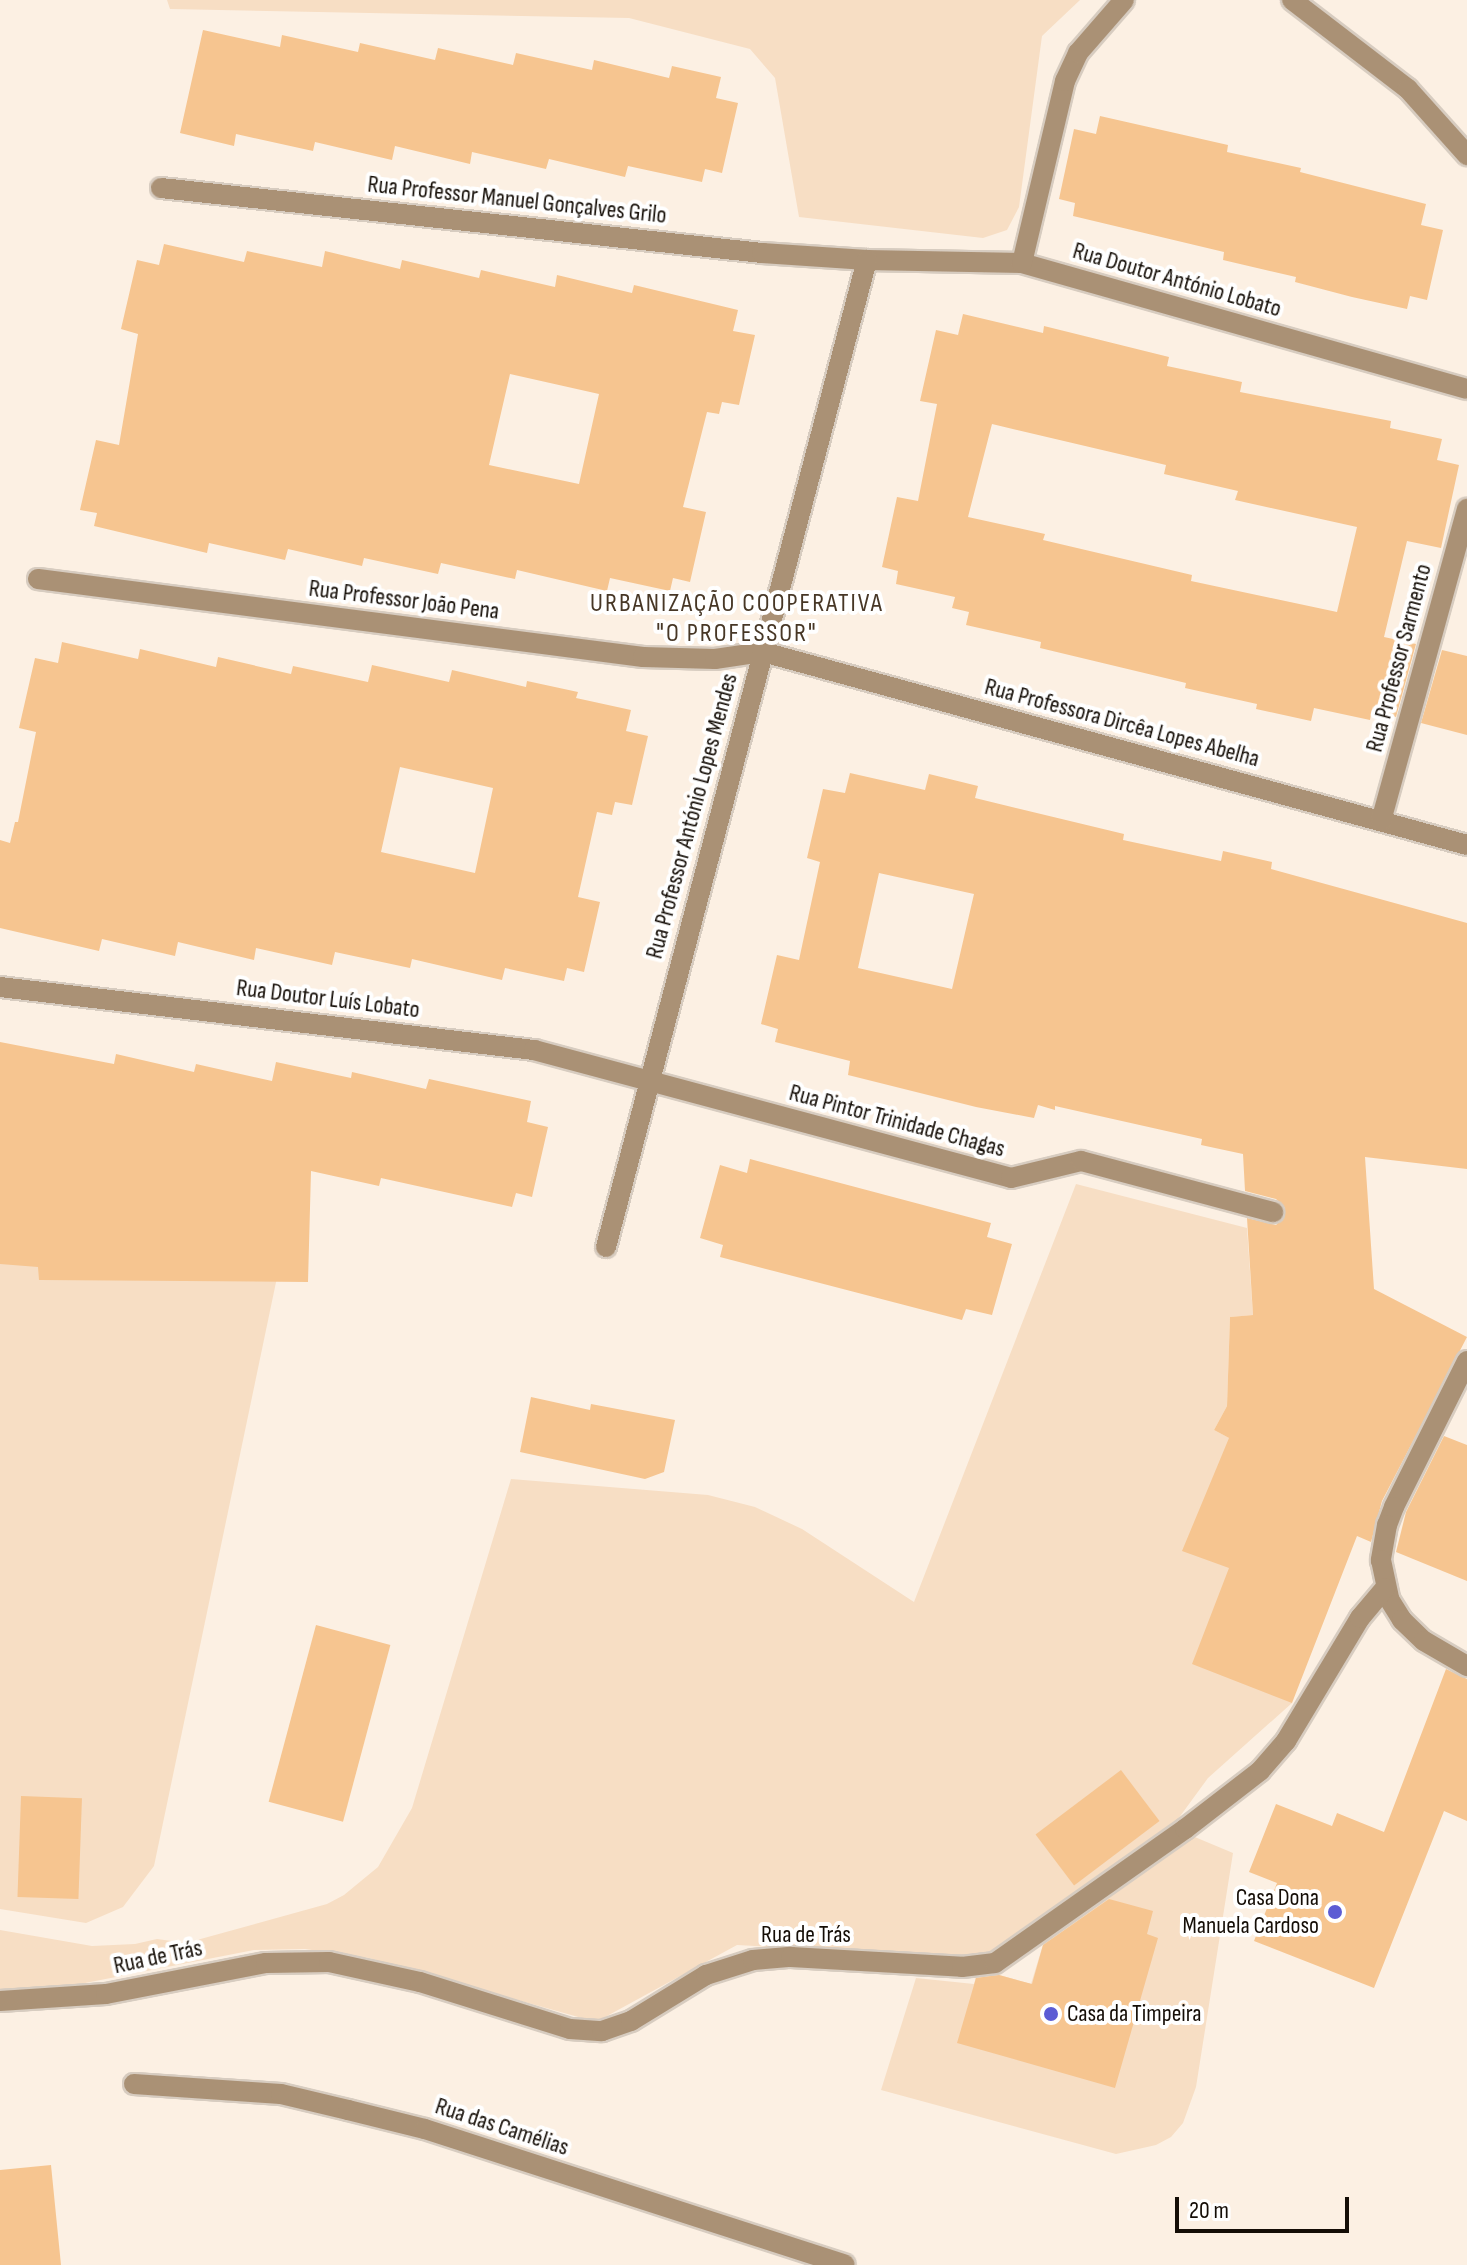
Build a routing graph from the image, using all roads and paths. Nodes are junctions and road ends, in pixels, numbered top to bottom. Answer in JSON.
{"nodes":[{"id":1,"x":1124,"y":0,"type":"edge"},
{"id":2,"x":1292,"y":0,"type":"edge"},
{"id":3,"x":1467,"y":155,"type":"edge"},
{"id":4,"x":161,"y":188,"type":"dead end"},
{"id":5,"x":867,"y":260,"type":"junction"},
{"id":6,"x":1022,"y":263,"type":"junction"},
{"id":7,"x":1467,"y":389,"type":"edge"},
{"id":8,"x":1467,"y":509,"type":"edge"},
{"id":9,"x":38,"y":579,"type":"dead end"},
{"id":10,"x":763,"y":652,"type":"junction"},
{"id":11,"x":1381,"y":821,"type":"junction"},
{"id":12,"x":1467,"y":845,"type":"edge"},
{"id":13,"x":0,"y":987,"type":"edge"},
{"id":14,"x":647,"y":1083,"type":"junction"},
{"id":15,"x":1273,"y":1212,"type":"dead end"},
{"id":16,"x":606,"y":1247,"type":"dead end"},
{"id":17,"x":1467,"y":1361,"type":"edge"},
{"id":18,"x":1385,"y":1588,"type":"junction"},
{"id":19,"x":1467,"y":1666,"type":"edge"},
{"id":20,"x":0,"y":2001,"type":"edge"},
{"id":21,"x":134,"y":2084,"type":"dead end"},
{"id":22,"x":845,"y":2265,"type":"edge"}],
"edges":[{"from":1,"to":6,"type":"street"},
{"from":2,"to":3,"type":"street"},
{"from":4,"to":5,"type":"street","name":"Rua Professor Manuel Gonçalves Grilo"},
{"from":5,"to":6,"type":"street","name":"Rua Doutor António Lobato"},
{"from":5,"to":10,"type":"street","name":"Rua Professor António Lopes Mendes"},
{"from":6,"to":7,"type":"street","name":"Rua Doutor António Lobato"},
{"from":8,"to":11,"type":"street","name":"Rua Professor Sarmento"},
{"from":9,"to":10,"type":"street","name":"Rua Professor João Pena"},
{"from":10,"to":11,"type":"street","name":"Rua Professora Dircêa Lopes Abelha"},
{"from":10,"to":14,"type":"street","name":"Rua Professor António Lopes Mendes"},
{"from":11,"to":12,"type":"street","name":"Rua Professora Dircêa Lopes Abelha"},
{"from":13,"to":14,"type":"street","name":"Rua Doutor Luís Lobato"},
{"from":14,"to":15,"type":"street","name":"Rua Pintor Trinidade Chagas"},
{"from":14,"to":16,"type":"street","name":"Rua Professor António Lopes Mendes"},
{"from":17,"to":18,"type":"street"},
{"from":18,"to":19,"type":"street"},
{"from":18,"to":20,"type":"street","name":"Rua de Trás"},
{"from":21,"to":22,"type":"street","name":"Rua das Camélias"}]}
